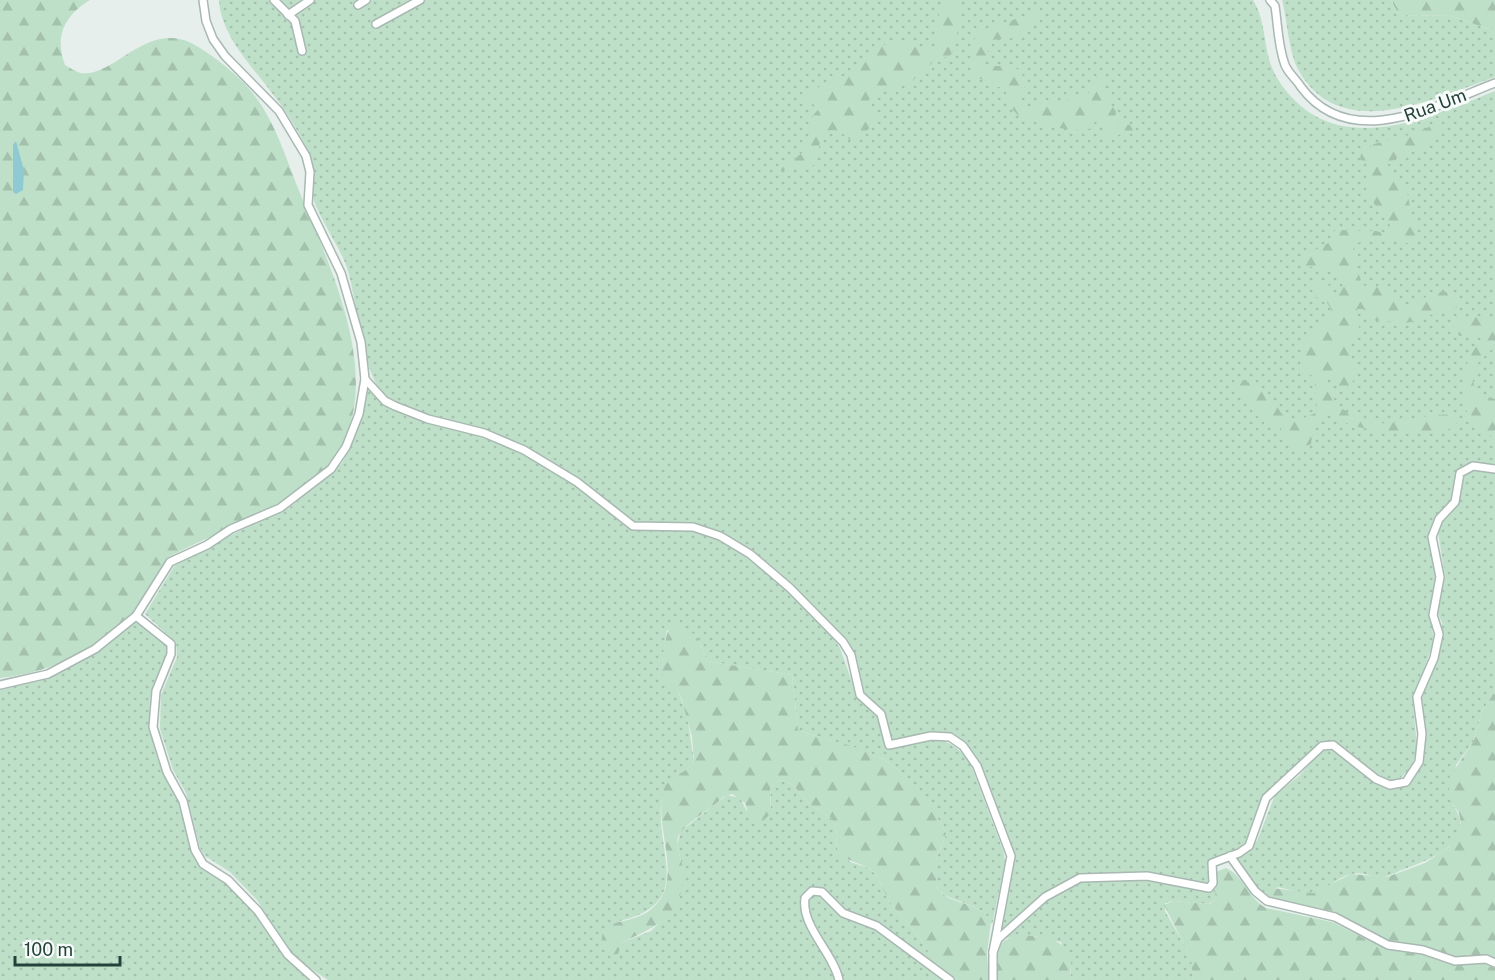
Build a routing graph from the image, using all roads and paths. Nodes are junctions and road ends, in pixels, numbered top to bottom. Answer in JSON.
{"nodes":[{"id":1,"x":203,"y":0,"type":"edge"},
{"id":2,"x":274,"y":0,"type":"edge"},
{"id":3,"x":310,"y":0,"type":"edge"},
{"id":4,"x":366,"y":0,"type":"edge"},
{"id":5,"x":420,"y":0,"type":"edge"},
{"id":6,"x":1270,"y":0,"type":"edge"},
{"id":7,"x":358,"y":5,"type":"dead end"},
{"id":8,"x":288,"y":15,"type":"junction"},
{"id":9,"x":376,"y":24,"type":"dead end"},
{"id":10,"x":302,"y":51,"type":"dead end"},
{"id":11,"x":1495,"y":83,"type":"edge"},
{"id":12,"x":365,"y":379,"type":"junction"},
{"id":13,"x":1495,"y":469,"type":"edge"},
{"id":14,"x":136,"y":616,"type":"junction"},
{"id":15,"x":0,"y":684,"type":"edge"},
{"id":16,"x":1230,"y":856,"type":"junction"},
{"id":17,"x":993,"y":952,"type":"junction"},
{"id":18,"x":1495,"y":963,"type":"edge"},
{"id":19,"x":316,"y":980,"type":"edge"},
{"id":20,"x":839,"y":980,"type":"edge"},
{"id":21,"x":950,"y":980,"type":"edge"},
{"id":22,"x":993,"y":980,"type":"edge"}],
"edges":[{"from":1,"to":12,"type":"street"},
{"from":2,"to":8,"type":"street"},
{"from":3,"to":8,"type":"street"},
{"from":4,"to":7,"type":"street"},
{"from":5,"to":9,"type":"street"},
{"from":6,"to":11,"type":"street","name":"Rua Um"},
{"from":8,"to":10,"type":"street"},
{"from":12,"to":14,"type":"street"},
{"from":12,"to":17,"type":"street"},
{"from":13,"to":16,"type":"street"},
{"from":14,"to":15,"type":"street"},
{"from":14,"to":19,"type":"street"},
{"from":16,"to":17,"type":"street"},
{"from":16,"to":18,"type":"street"},
{"from":17,"to":22,"type":"street"},
{"from":20,"to":21,"type":"street"}]}
